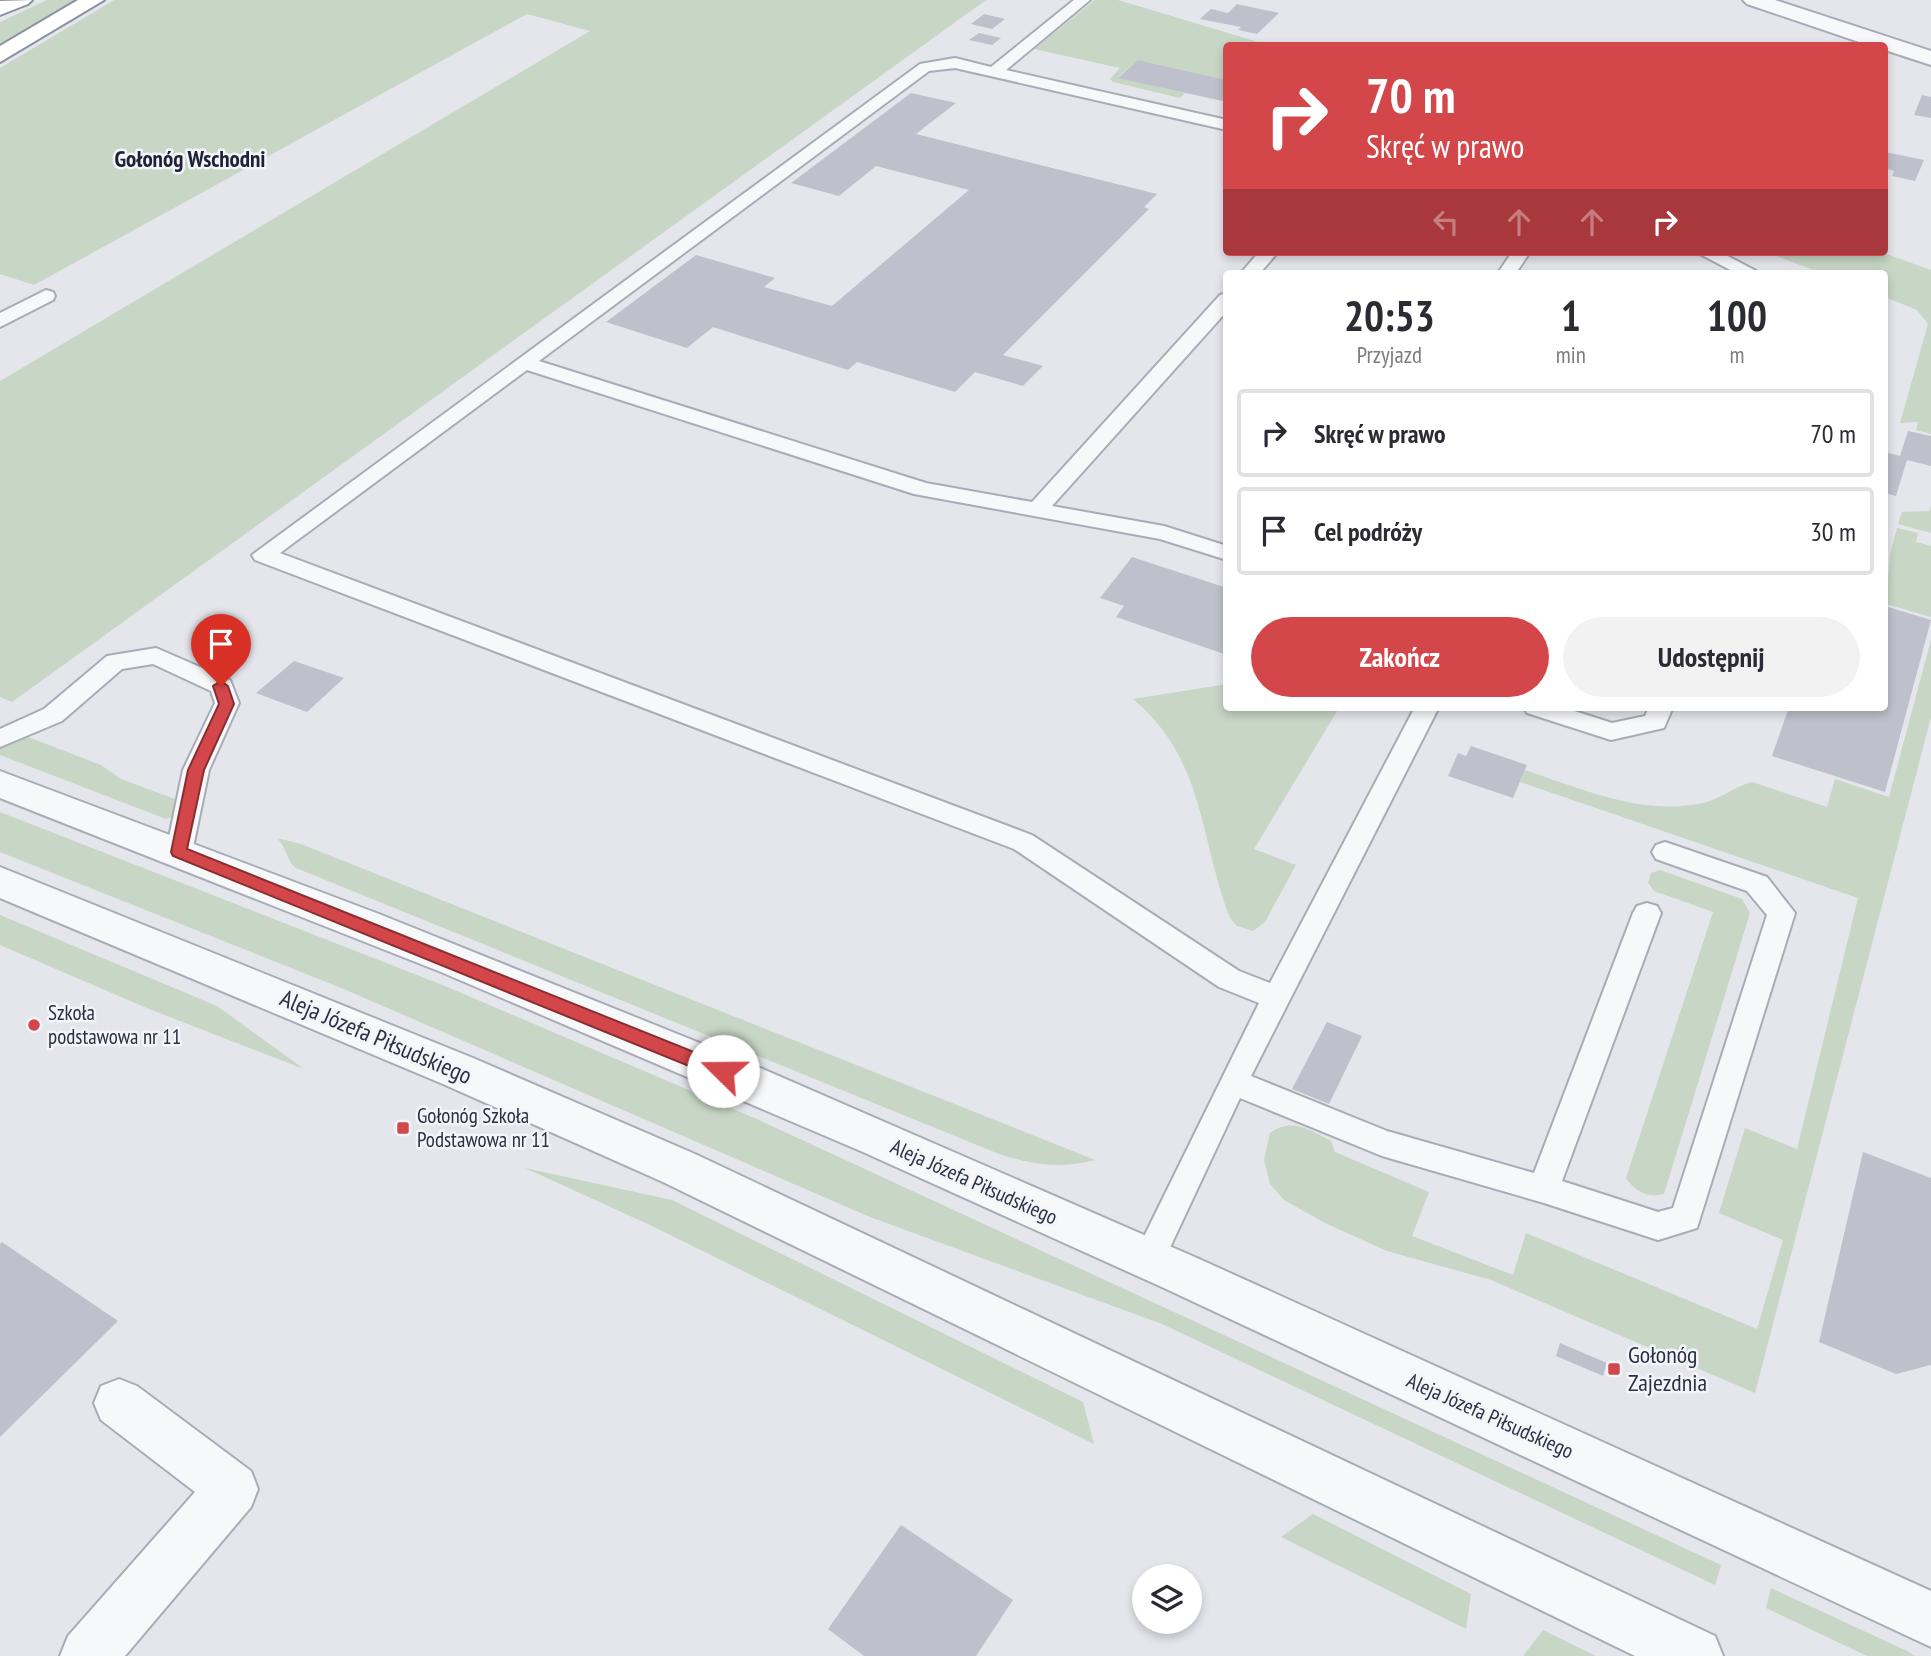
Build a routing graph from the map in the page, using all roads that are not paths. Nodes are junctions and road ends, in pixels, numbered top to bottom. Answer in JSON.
{"nodes":[{"id":1,"x":21,"y":0,"type":"edge"},
{"id":2,"x":93,"y":0,"type":"edge"},
{"id":3,"x":1083,"y":0,"type":"edge"},
{"id":4,"x":1754,"y":0,"type":"edge"},
{"id":5,"x":0,"y":9,"type":"edge"},
{"id":6,"x":1882,"y":42,"type":"edge"},
{"id":7,"x":1888,"y":44,"type":"edge"},
{"id":8,"x":0,"y":55,"type":"edge"},
{"id":9,"x":1931,"y":58,"type":"edge"},
{"id":10,"x":994,"y":72,"type":"junction"},
{"id":11,"x":1223,"y":124,"type":"edge"},
{"id":12,"x":1265,"y":256,"type":"edge"},
{"id":13,"x":1714,"y":256,"type":"edge"},
{"id":14,"x":1253,"y":270,"type":"edge"},
{"id":15,"x":1744,"y":270,"type":"edge"},
{"id":16,"x":46,"y":296,"type":"dead end"},
{"id":17,"x":1223,"y":303,"type":"edge"},
{"id":18,"x":0,"y":321,"type":"edge"},
{"id":19,"x":525,"y":363,"type":"junction"},
{"id":20,"x":1037,"y":510,"type":"junction"},
{"id":21,"x":1223,"y":552,"type":"edge"},
{"id":22,"x":1425,"y":711,"type":"edge"},
{"id":23,"x":1548,"y":711,"type":"edge"},
{"id":24,"x":1659,"y":711,"type":"edge"},
{"id":25,"x":0,"y":737,"type":"edge"},
{"id":26,"x":0,"y":784,"type":"edge"},
{"id":27,"x":179,"y":852,"type":"junction"},
{"id":28,"x":1665,"y":852,"type":"dead end"},
{"id":29,"x":0,"y":882,"type":"edge"},
{"id":30,"x":1647,"y":913,"type":"dead end"},
{"id":31,"x":1276,"y":998,"type":"junction"},
{"id":32,"x":1233,"y":1082,"type":"junction"},
{"id":33,"x":1544,"y":1189,"type":"junction"},
{"id":34,"x":1149,"y":1261,"type":"junction"},
{"id":35,"x":119,"y":1403,"type":"dead end"},
{"id":36,"x":1931,"y":1619,"type":"edge"},
{"id":37,"x":97,"y":1653,"type":"edge"},
{"id":38,"x":1695,"y":1656,"type":"edge"}],
"edges":[{"from":1,"to":5,"type":"highway"},
{"from":2,"to":8,"type":"highway"},
{"from":3,"to":10,"type":"lane"},
{"from":4,"to":6,"type":"street"},
{"from":7,"to":9,"type":"street"},
{"from":10,"to":11,"type":"lane"},
{"from":10,"to":19,"type":"lane"},
{"from":12,"to":14,"type":"lane"},
{"from":13,"to":15,"type":"lane"},
{"from":16,"to":18,"type":"lane"},
{"from":17,"to":20,"type":"lane"},
{"from":19,"to":20,"type":"lane"},
{"from":19,"to":31,"type":"lane"},
{"from":20,"to":21,"type":"lane"},
{"from":22,"to":31,"type":"lane"},
{"from":23,"to":24,"type":"lane"},
{"from":25,"to":27,"type":"lane"},
{"from":26,"to":27,"type":"street","name":"Aleja Józefa Piłsudskiego"},
{"from":27,"to":34,"type":"street","name":"Aleja Józefa Piłsudskiego"},
{"from":28,"to":33,"type":"lane"},
{"from":29,"to":38,"type":"street","name":"Aleja Józefa Piłsudskiego"},
{"from":30,"to":33,"type":"lane"},
{"from":31,"to":32,"type":"lane"},
{"from":32,"to":33,"type":"lane"},
{"from":32,"to":34,"type":"lane"},
{"from":34,"to":36,"type":"street","name":"Aleja Józefa Piłsudskiego"},
{"from":35,"to":37,"type":"street"}]}
